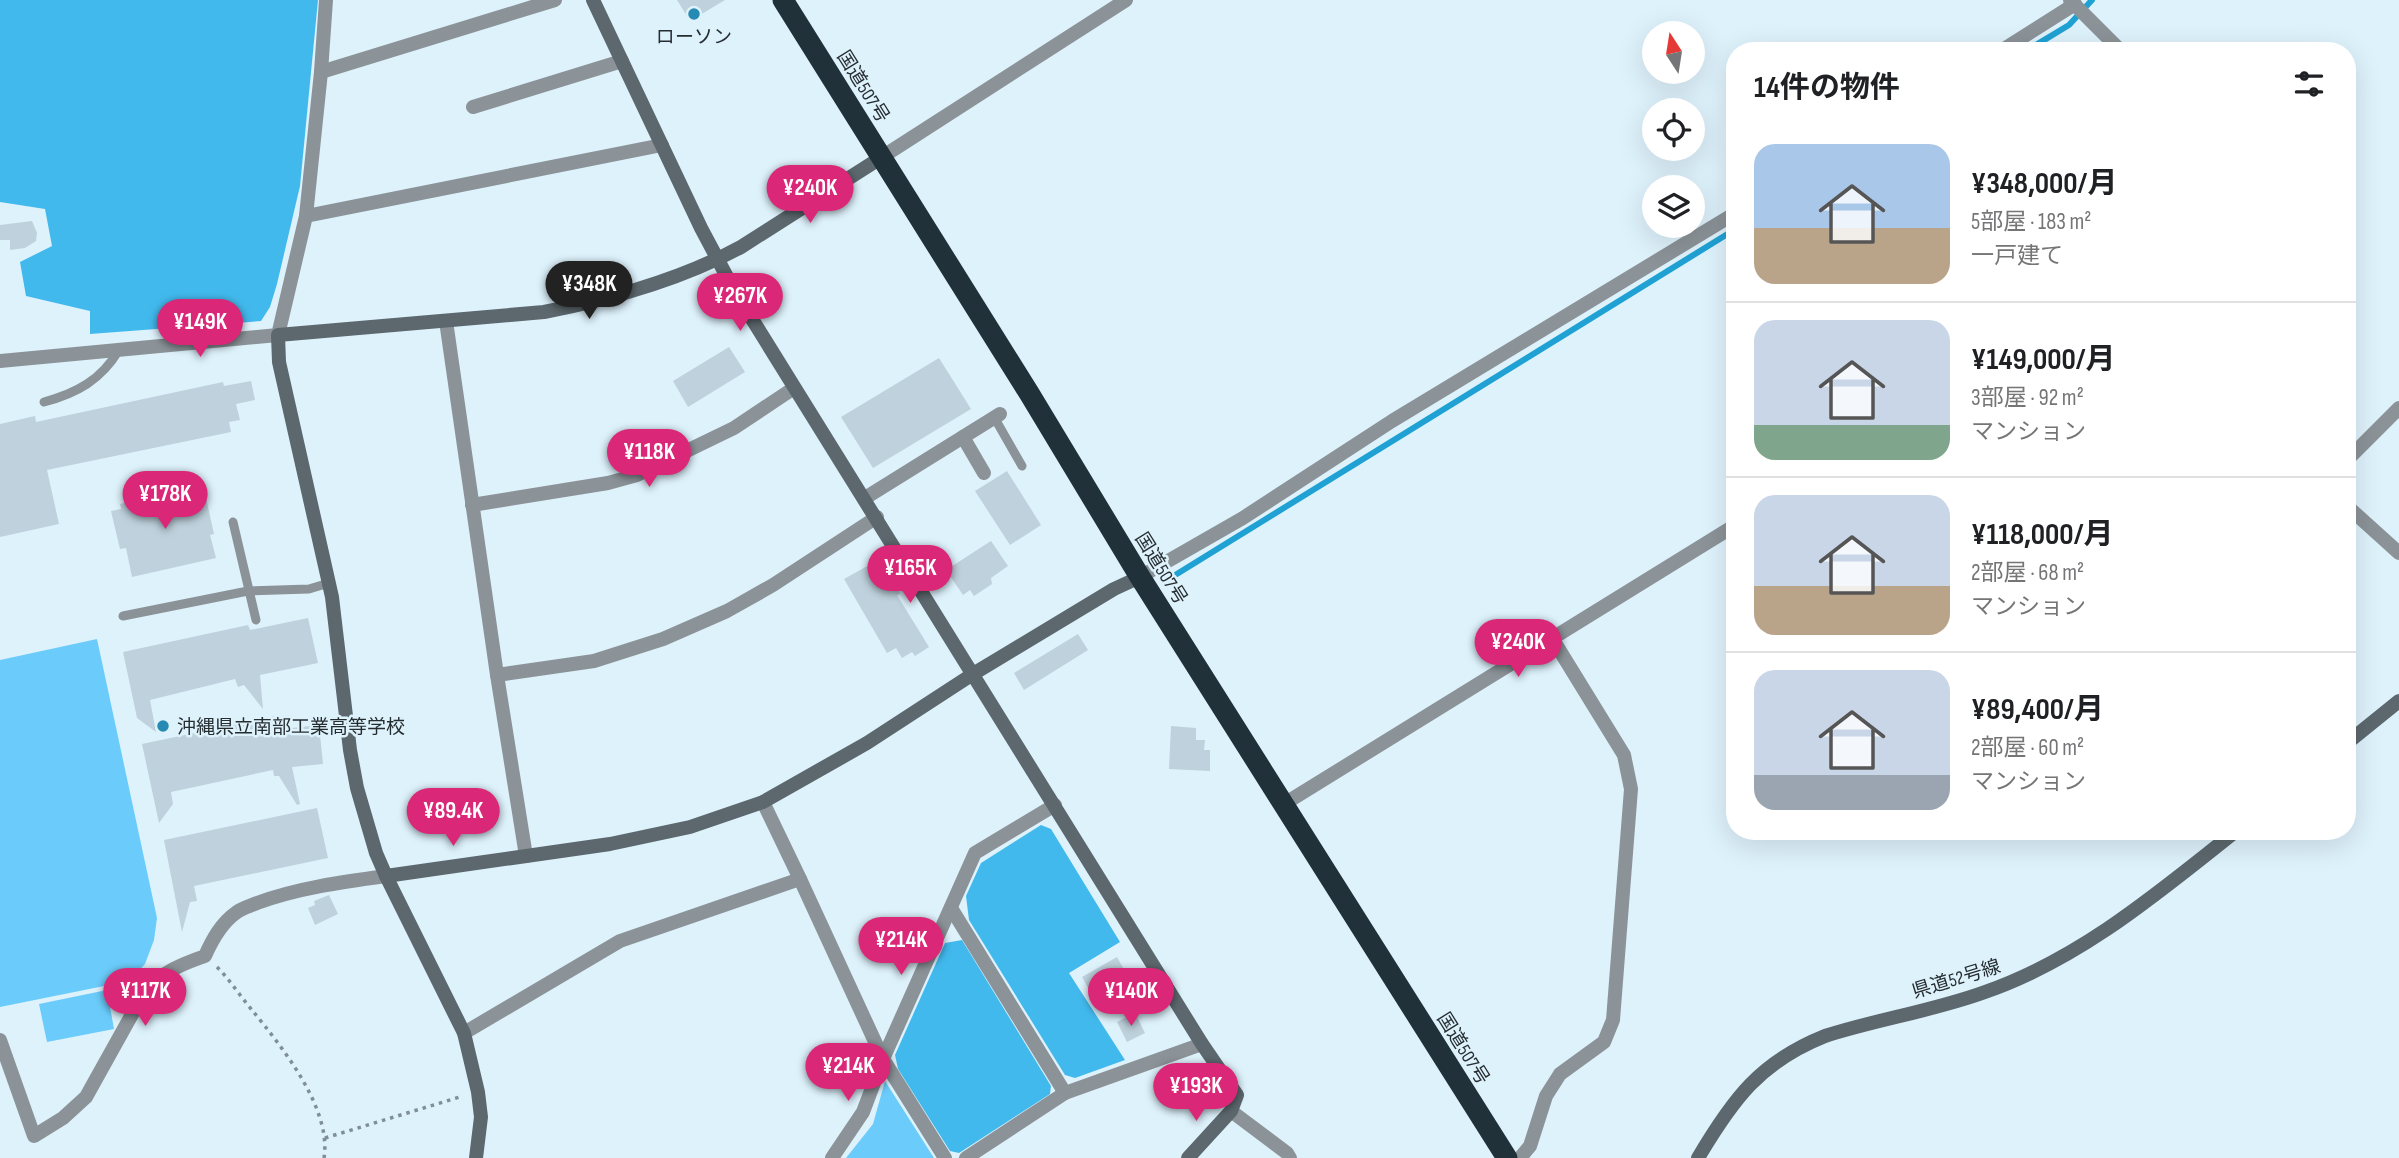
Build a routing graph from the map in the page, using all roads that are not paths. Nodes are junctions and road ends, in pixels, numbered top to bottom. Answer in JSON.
{"nodes":[{"id":1,"x":326,"y":0,"type":"edge"},
{"id":2,"x":555,"y":0,"type":"edge"},
{"id":3,"x":593,"y":0,"type":"edge"},
{"id":4,"x":783,"y":0,"type":"edge"},
{"id":5,"x":1126,"y":0,"type":"edge"},
{"id":6,"x":2073,"y":2,"type":"edge"},
{"id":7,"x":2014,"y":42,"type":"edge"},
{"id":8,"x":2112,"y":42,"type":"edge"},
{"id":9,"x":622,"y":61,"type":"junction"},
{"id":10,"x":321,"y":72,"type":"junction"},
{"id":11,"x":473,"y":107,"type":"dead end"},
{"id":12,"x":662,"y":145,"type":"junction"},
{"id":13,"x":882,"y":157,"type":"junction"},
{"id":14,"x":306,"y":216,"type":"junction"},
{"id":15,"x":1726,"y":219,"type":"edge"},
{"id":16,"x":718,"y":260,"type":"junction"},
{"id":17,"x":446,"y":321,"type":"junction"},
{"id":18,"x":278,"y":335,"type":"junction"},
{"id":19,"x":119,"y":350,"type":"junction"},
{"id":20,"x":0,"y":361,"type":"edge"},
{"id":21,"x":794,"y":388,"type":"junction"},
{"id":22,"x":44,"y":402,"type":"dead end"},
{"id":23,"x":2399,"y":408,"type":"edge"},
{"id":24,"x":997,"y":416,"type":"joint"},
{"id":25,"x":963,"y":437,"type":"junction"},
{"id":26,"x":2356,"y":451,"type":"edge"},
{"id":27,"x":1022,"y":466,"type":"dead end"},
{"id":28,"x":984,"y":473,"type":"dead end"},
{"id":29,"x":864,"y":498,"type":"junction"},
{"id":30,"x":472,"y":505,"type":"junction"},
{"id":31,"x":2356,"y":514,"type":"edge"},
{"id":32,"x":877,"y":517,"type":"junction"},
{"id":33,"x":233,"y":522,"type":"dead end"},
{"id":34,"x":1726,"y":531,"type":"edge"},
{"id":35,"x":2399,"y":554,"type":"edge"},
{"id":36,"x":1140,"y":577,"type":"junction"},
{"id":37,"x":329,"y":583,"type":"junction"},
{"id":38,"x":248,"y":591,"type":"junction"},
{"id":39,"x":123,"y":616,"type":"dead end"},
{"id":40,"x":256,"y":620,"type":"dead end"},
{"id":41,"x":1552,"y":638,"type":"junction"},
{"id":42,"x":973,"y":674,"type":"junction"},
{"id":43,"x":497,"y":675,"type":"junction"},
{"id":44,"x":2399,"y":701,"type":"edge"},
{"id":45,"x":2356,"y":736,"type":"edge"},
{"id":46,"x":763,"y":802,"type":"junction"},
{"id":47,"x":1284,"y":804,"type":"junction"},
{"id":48,"x":1055,"y":805,"type":"junction"},
{"id":49,"x":2224,"y":840,"type":"edge"},
{"id":50,"x":526,"y":856,"type":"junction"},
{"id":51,"x":386,"y":876,"type":"junction"},
{"id":52,"x":800,"y":878,"type":"junction"},
{"id":53,"x":951,"y":908,"type":"junction"},
{"id":54,"x":464,"y":1033,"type":"junction"},
{"id":55,"x":0,"y":1040,"type":"edge"},
{"id":56,"x":1202,"y":1044,"type":"junction"},
{"id":57,"x":883,"y":1059,"type":"junction"},
{"id":58,"x":1065,"y":1093,"type":"junction"},
{"id":59,"x":1231,"y":1111,"type":"junction"},
{"id":60,"x":480,"y":1141,"type":"junction"},
{"id":61,"x":830,"y":1157,"type":"edge"},
{"id":62,"x":476,"y":1158,"type":"edge"},
{"id":63,"x":483,"y":1158,"type":"edge"},
{"id":64,"x":945,"y":1158,"type":"edge"},
{"id":65,"x":966,"y":1158,"type":"edge"},
{"id":66,"x":1188,"y":1158,"type":"edge"},
{"id":67,"x":1290,"y":1158,"type":"edge"},
{"id":68,"x":1507,"y":1158,"type":"edge"},
{"id":69,"x":1520,"y":1158,"type":"edge"},
{"id":70,"x":1698,"y":1158,"type":"edge"}],
"edges":[{"from":1,"to":10,"type":"street"},
{"from":2,"to":10,"type":"street"},
{"from":3,"to":9,"type":"street"},
{"from":4,"to":13,"type":"highway","name":"国道507号"},
{"from":5,"to":13,"type":"street"},
{"from":6,"to":7,"type":"street"},
{"from":6,"to":8,"type":"street"},
{"from":9,"to":11,"type":"street"},
{"from":9,"to":12,"type":"street"},
{"from":10,"to":14,"type":"street"},
{"from":12,"to":14,"type":"street"},
{"from":12,"to":16,"type":"street"},
{"from":13,"to":16,"type":"street"},
{"from":13,"to":36,"type":"highway","name":"国道507号"},
{"from":14,"to":18,"type":"street"},
{"from":15,"to":36,"type":"street"},
{"from":16,"to":17,"type":"street"},
{"from":16,"to":21,"type":"street"},
{"from":17,"to":18,"type":"street"},
{"from":17,"to":30,"type":"street"},
{"from":18,"to":19,"type":"street"},
{"from":18,"to":37,"type":"street"},
{"from":19,"to":20,"type":"street"},
{"from":19,"to":22,"type":"lane"},
{"from":21,"to":29,"type":"street"},
{"from":21,"to":30,"type":"street"},
{"from":23,"to":26,"type":"street"},
{"from":24,"to":25,"type":"street"},
{"from":24,"to":27,"type":"lane"},
{"from":25,"to":28,"type":"street"},
{"from":25,"to":29,"type":"street"},
{"from":29,"to":32,"type":"street"},
{"from":30,"to":43,"type":"street"},
{"from":31,"to":35,"type":"street"},
{"from":32,"to":42,"type":"street"},
{"from":32,"to":43,"type":"street"},
{"from":33,"to":38,"type":"lane"},
{"from":34,"to":41,"type":"street"},
{"from":36,"to":42,"type":"street"},
{"from":36,"to":47,"type":"highway","name":"国道507号"},
{"from":37,"to":38,"type":"lane"},
{"from":37,"to":51,"type":"street"},
{"from":38,"to":39,"type":"lane"},
{"from":38,"to":40,"type":"lane"},
{"from":41,"to":47,"type":"street"},
{"from":41,"to":69,"type":"street"},
{"from":42,"to":46,"type":"street"},
{"from":42,"to":48,"type":"street"},
{"from":43,"to":50,"type":"street"},
{"from":44,"to":45,"type":"street"},
{"from":46,"to":50,"type":"street"},
{"from":46,"to":52,"type":"street"},
{"from":47,"to":68,"type":"highway","name":"国道507号"},
{"from":48,"to":53,"type":"street"},
{"from":48,"to":56,"type":"street"},
{"from":49,"to":70,"type":"street","name":"県道52号線"},
{"from":50,"to":51,"type":"street"},
{"from":51,"to":54,"type":"street"},
{"from":51,"to":55,"type":"street"},
{"from":52,"to":54,"type":"street"},
{"from":52,"to":57,"type":"street"},
{"from":53,"to":57,"type":"street"},
{"from":53,"to":58,"type":"street"},
{"from":54,"to":60,"type":"street"},
{"from":56,"to":58,"type":"street"},
{"from":56,"to":59,"type":"street"},
{"from":57,"to":61,"type":"street"},
{"from":57,"to":64,"type":"street"},
{"from":58,"to":65,"type":"street"},
{"from":59,"to":66,"type":"street"},
{"from":59,"to":67,"type":"street"},
{"from":60,"to":62,"type":"street"},
{"from":60,"to":63,"type":"street"}]}
